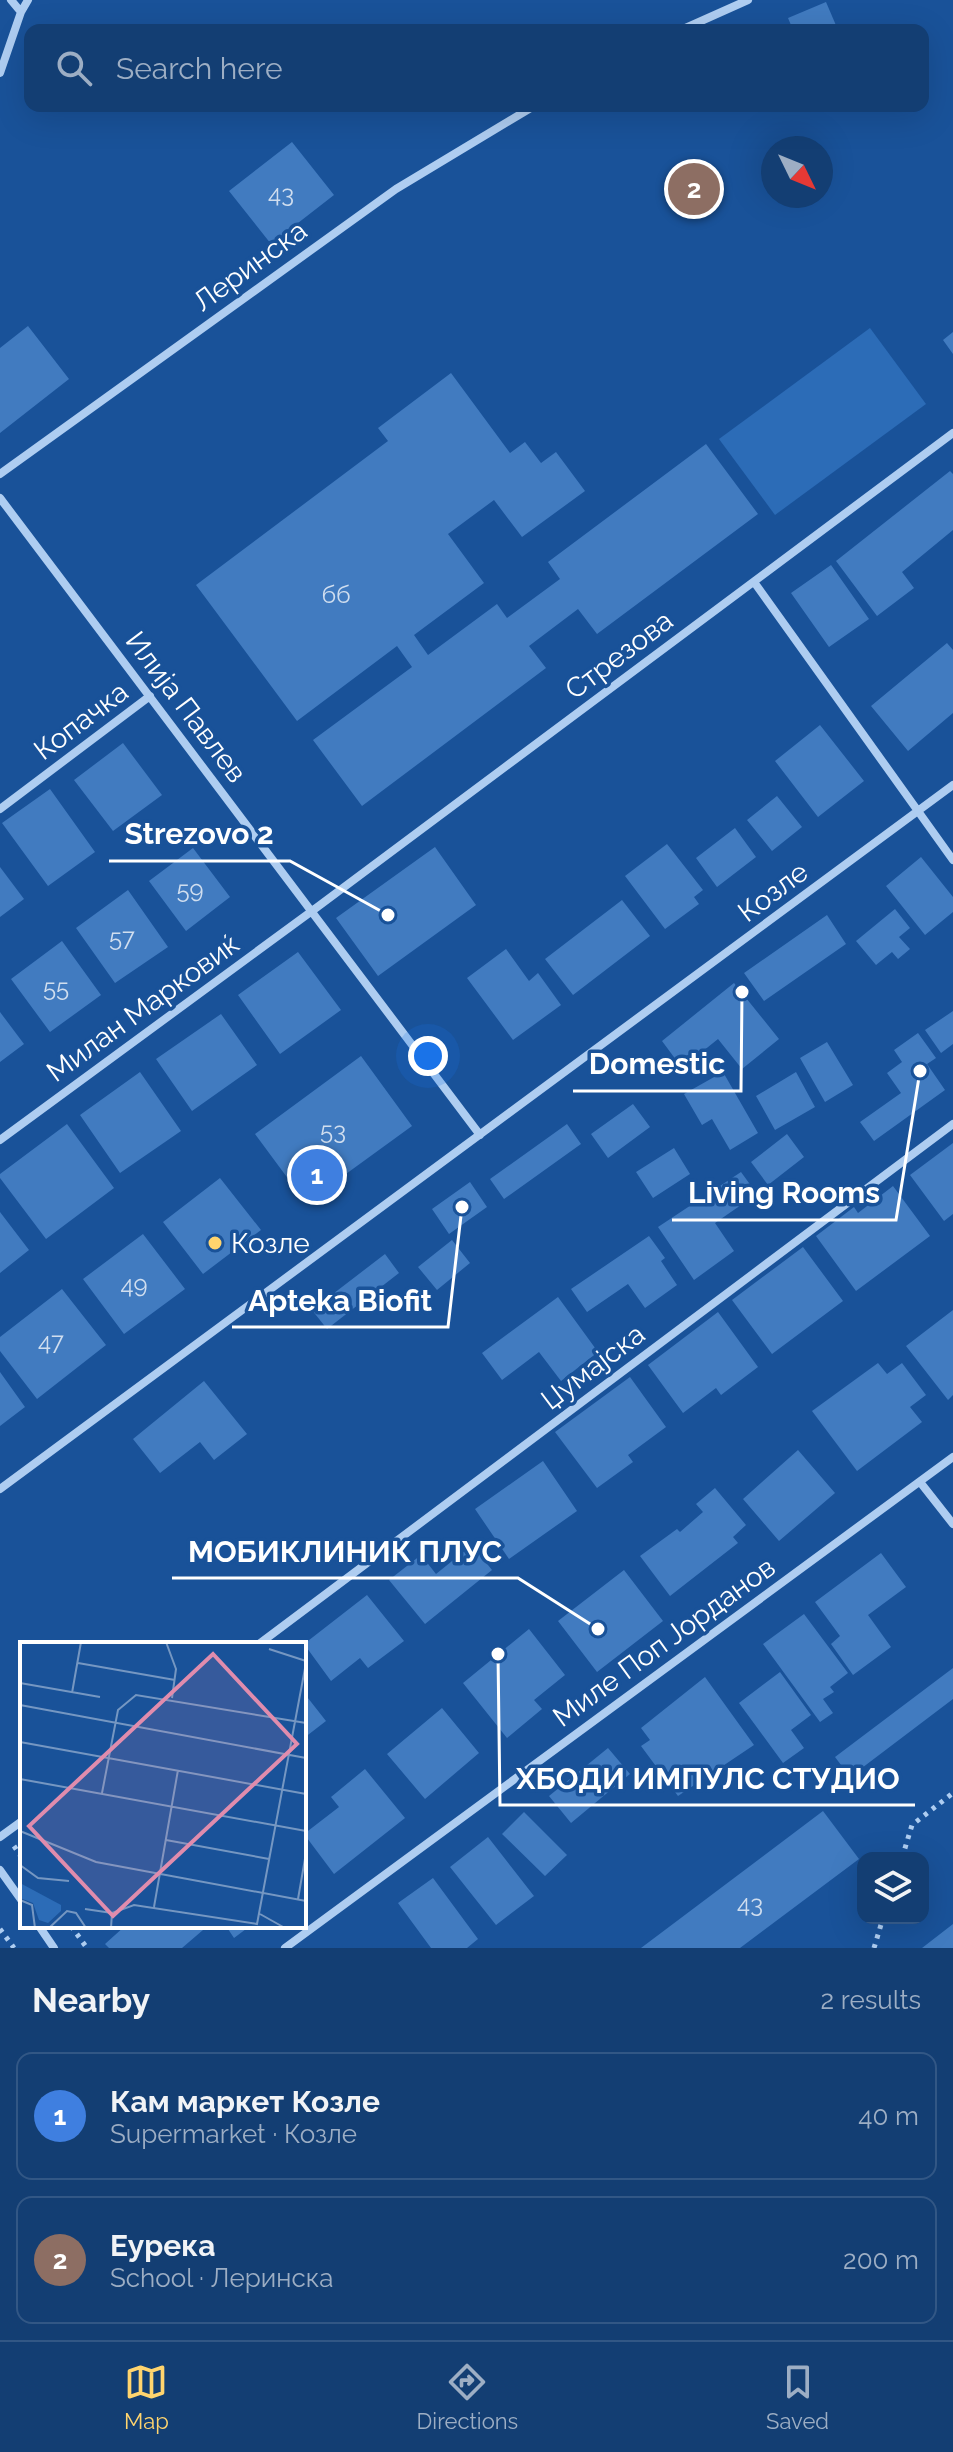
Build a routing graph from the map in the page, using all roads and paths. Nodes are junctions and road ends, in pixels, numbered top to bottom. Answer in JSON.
{"nodes":[{"id":1,"x":11,"y":0,"type":"edge"},
{"id":2,"x":28,"y":0,"type":"edge"},
{"id":3,"x":748,"y":0,"type":"edge"},
{"id":4,"x":21,"y":12,"type":"junction"},
{"id":5,"x":694,"y":24,"type":"edge"},
{"id":6,"x":0,"y":73,"type":"edge"},
{"id":7,"x":524,"y":112,"type":"edge"},
{"id":8,"x":953,"y":433,"type":"edge"},
{"id":9,"x":0,"y":474,"type":"edge"},
{"id":10,"x":0,"y":498,"type":"edge"},
{"id":11,"x":754,"y":582,"type":"junction"},
{"id":12,"x":150,"y":696,"type":"junction"},
{"id":13,"x":953,"y":785,"type":"edge"},
{"id":14,"x":0,"y":809,"type":"edge"},
{"id":15,"x":917,"y":812,"type":"junction"},
{"id":16,"x":953,"y":860,"type":"edge"},
{"id":17,"x":312,"y":911,"type":"junction"},
{"id":18,"x":953,"y":1124,"type":"edge"},
{"id":19,"x":480,"y":1135,"type":"junction"},
{"id":20,"x":0,"y":1140,"type":"edge"},
{"id":21,"x":953,"y":1457,"type":"edge"},
{"id":22,"x":920,"y":1482,"type":"junction"},
{"id":23,"x":0,"y":1489,"type":"edge"},
{"id":24,"x":953,"y":1524,"type":"edge"},
{"id":25,"x":262,"y":1642,"type":"edge"},
{"id":26,"x":953,"y":1793,"type":"edge"},
{"id":27,"x":20,"y":1822,"type":"edge"},
{"id":28,"x":0,"y":1837,"type":"edge"},
{"id":29,"x":904,"y":1852,"type":"edge"},
{"id":30,"x":0,"y":1870,"type":"edge"},
{"id":31,"x":20,"y":1898,"type":"edge"},
{"id":32,"x":881,"y":1924,"type":"edge"},
{"id":33,"x":40,"y":1928,"type":"edge"},
{"id":34,"x":72,"y":1928,"type":"edge"},
{"id":35,"x":0,"y":1929,"type":"edge"},
{"id":36,"x":14,"y":1948,"type":"edge"},
{"id":37,"x":54,"y":1948,"type":"edge"},
{"id":38,"x":87,"y":1948,"type":"edge"},
{"id":39,"x":285,"y":1948,"type":"edge"},
{"id":40,"x":874,"y":1948,"type":"edge"}],
"edges":[{"from":1,"to":4,"type":"street"},
{"from":2,"to":4,"type":"street"},
{"from":3,"to":5,"type":"street"},
{"from":4,"to":6,"type":"street"},
{"from":7,"to":9,"type":"street","name":"Леринска"},
{"from":8,"to":11,"type":"street","name":"Стрезова"},
{"from":10,"to":12,"type":"street","name":"Илија Павлев"},
{"from":11,"to":15,"type":"street"},
{"from":11,"to":17,"type":"street","name":"Стрезова"},
{"from":12,"to":14,"type":"street","name":"Копачка"},
{"from":12,"to":17,"type":"street","name":"Илија Павлев"},
{"from":13,"to":15,"type":"street","name":"Козле"},
{"from":15,"to":16,"type":"street"},
{"from":15,"to":19,"type":"street","name":"Козле"},
{"from":17,"to":19,"type":"street","name":"Илија Павлев"},
{"from":17,"to":20,"type":"street","name":"Милан Марковиќ"},
{"from":18,"to":25,"type":"street","name":"Џумајска"},
{"from":19,"to":23,"type":"street","name":"Козле"},
{"from":21,"to":22,"type":"street","name":"Миле Поп Јорданов"},
{"from":22,"to":24,"type":"street"},
{"from":22,"to":39,"type":"street","name":"Миле Поп Јорданов"},
{"from":26,"to":29,"type":"path"},
{"from":27,"to":28,"type":"street"},
{"from":30,"to":31,"type":"street"},
{"from":32,"to":40,"type":"path"},
{"from":33,"to":37,"type":"street"},
{"from":34,"to":38,"type":"path"},
{"from":35,"to":36,"type":"path"}]}
